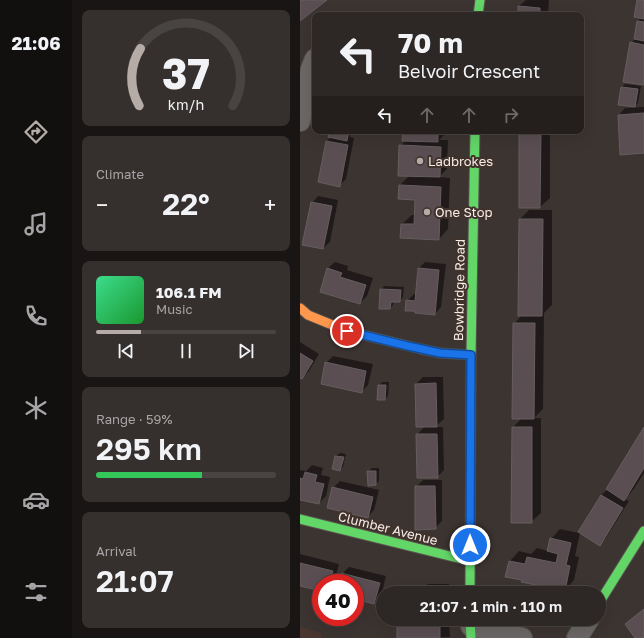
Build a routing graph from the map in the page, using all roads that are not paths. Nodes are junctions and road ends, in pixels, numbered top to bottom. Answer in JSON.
{"nodes":[{"id":1,"x":480,"y":0,"type":"edge"},
{"id":2,"x":478,"y":12,"type":"edge"},
{"id":3,"x":312,"y":65,"type":"edge"},
{"id":4,"x":300,"y":121,"type":"edge"},
{"id":5,"x":475,"y":134,"type":"edge"},
{"id":6,"x":300,"y":308,"type":"edge"},
{"id":7,"x":471,"y":355,"type":"junction"},
{"id":8,"x":300,"y":519,"type":"edge"},
{"id":9,"x":644,"y":531,"type":"edge"},
{"id":10,"x":470,"y":561,"type":"junction"},
{"id":11,"x":470,"y":586,"type":"edge"},
{"id":12,"x":606,"y":592,"type":"edge"},
{"id":13,"x":585,"y":626,"type":"edge"},
{"id":14,"x":471,"y":628,"type":"edge"},
{"id":15,"x":522,"y":638,"type":"edge"},
{"id":16,"x":577,"y":638,"type":"edge"}],
"edges":[{"from":1,"to":2,"type":"street"},
{"from":3,"to":4,"type":"street"},
{"from":5,"to":7,"type":"street","name":"Bowbridge Road"},
{"from":6,"to":7,"type":"street"},
{"from":7,"to":10,"type":"street","name":"Bowbridge Road"},
{"from":8,"to":10,"type":"street","name":"Clumber Avenue"},
{"from":9,"to":12,"type":"street"},
{"from":10,"to":11,"type":"street","name":"Bowbridge Road"},
{"from":13,"to":16,"type":"street"},
{"from":14,"to":15,"type":"street"}]}
